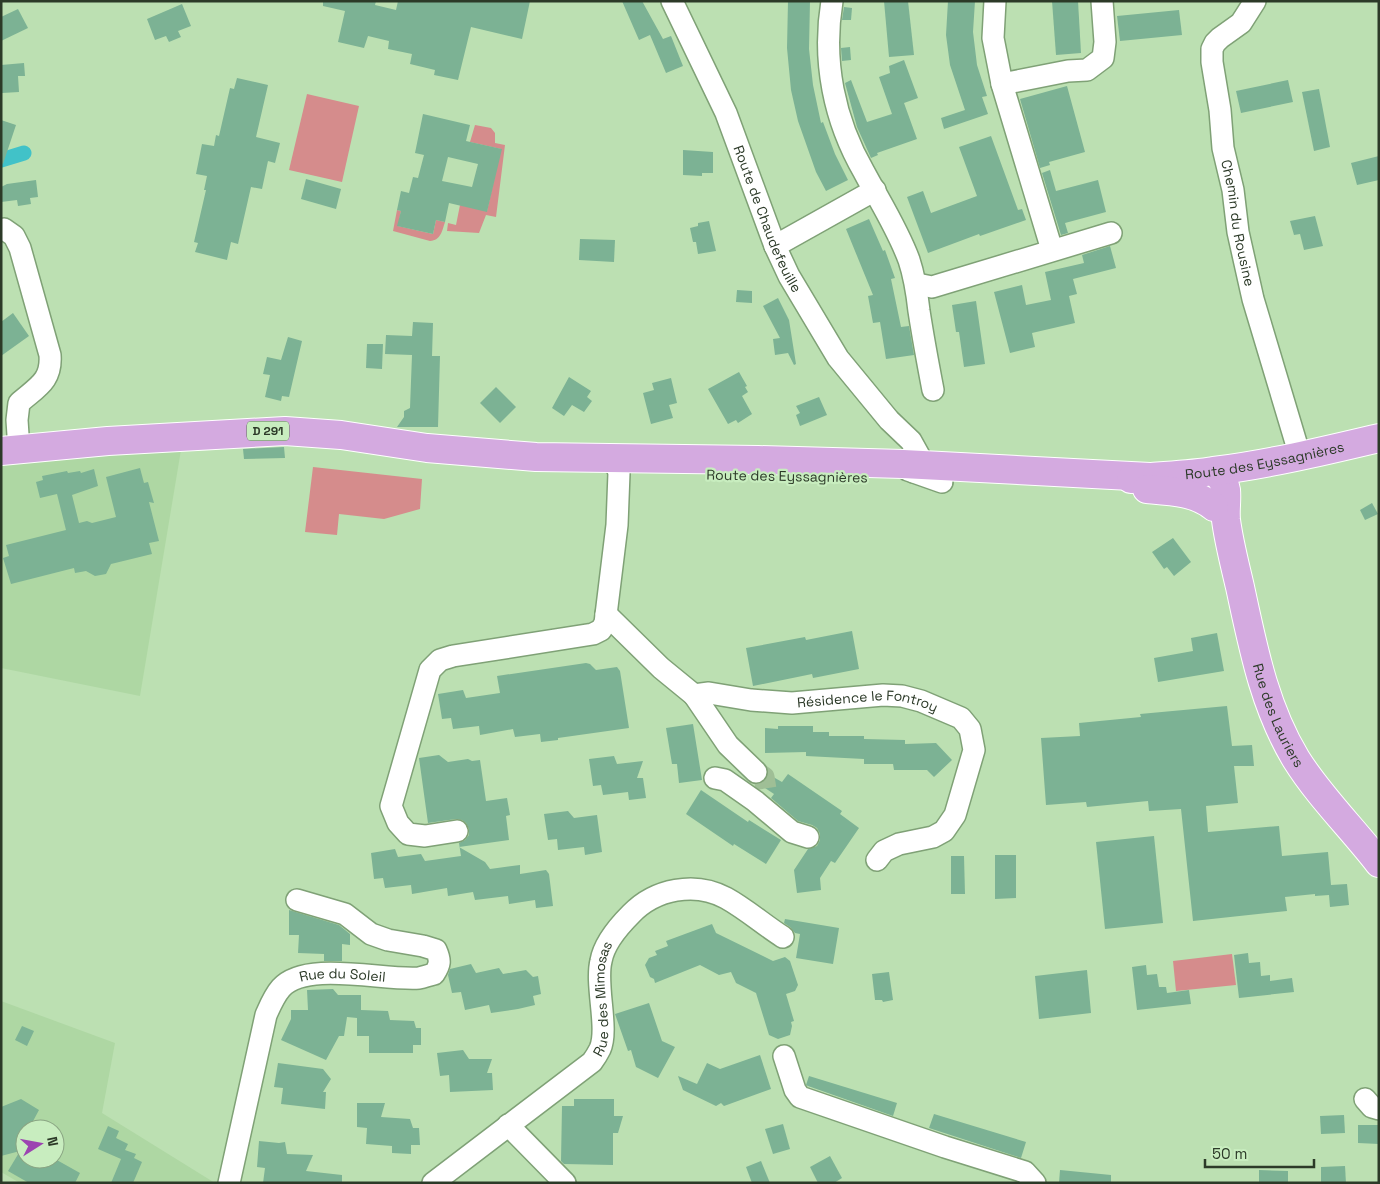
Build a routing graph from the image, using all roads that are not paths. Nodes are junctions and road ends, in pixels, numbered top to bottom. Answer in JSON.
{"nodes":[{"id":1,"x":672,"y":1,"type":"edge"},
{"id":2,"x":832,"y":1,"type":"edge"},
{"id":3,"x":995,"y":1,"type":"edge"},
{"id":4,"x":1102,"y":1,"type":"edge"},
{"id":5,"x":1255,"y":1,"type":"edge"},
{"id":6,"x":1002,"y":84,"type":"junction"},
{"id":7,"x":875,"y":190,"type":"junction"},
{"id":8,"x":1,"y":230,"type":"edge"},
{"id":9,"x":1111,"y":233,"type":"dead end"},
{"id":10,"x":775,"y":246,"type":"junction"},
{"id":11,"x":1052,"y":250,"type":"junction"},
{"id":12,"x":917,"y":284,"type":"junction"},
{"id":13,"x":933,"y":390,"type":"dead end"},
{"id":14,"x":1379,"y":438,"type":"edge"},
{"id":15,"x":7,"y":441,"type":"edge"},
{"id":16,"x":1300,"y":456,"type":"junction"},
{"id":17,"x":613,"y":466,"type":"junction"},
{"id":18,"x":920,"y":471,"type":"junction"},
{"id":19,"x":1150,"y":477,"type":"junction"},
{"id":20,"x":1094,"y":482,"type":"junction"},
{"id":21,"x":1218,"y":489,"type":"junction"},
{"id":22,"x":606,"y":614,"type":"junction"},
{"id":23,"x":694,"y":695,"type":"junction"},
{"id":24,"x":715,"y":778,"type":"dead end"},
{"id":25,"x":756,"y":786,"type":"junction"},
{"id":26,"x":457,"y":831,"type":"dead end"},
{"id":27,"x":808,"y":837,"type":"dead end"},
{"id":28,"x":877,"y":860,"type":"dead end"},
{"id":29,"x":1379,"y":862,"type":"edge"},
{"id":30,"x":297,"y":900,"type":"dead end"},
{"id":31,"x":783,"y":937,"type":"dead end"},
{"id":32,"x":784,"y":1056,"type":"dead end"},
{"id":33,"x":508,"y":1125,"type":"junction"},
{"id":34,"x":229,"y":1183,"type":"edge"},
{"id":35,"x":433,"y":1183,"type":"edge"},
{"id":36,"x":565,"y":1183,"type":"edge"},
{"id":37,"x":1035,"y":1183,"type":"edge"}],
"edges":[{"from":1,"to":10,"type":"street","name":"Route de Chaudefeuille"},
{"from":2,"to":7,"type":"street"},
{"from":3,"to":6,"type":"street"},
{"from":4,"to":6,"type":"street"},
{"from":5,"to":16,"type":"street","name":"Chemin du Rousine"},
{"from":6,"to":11,"type":"street"},
{"from":7,"to":10,"type":"street"},
{"from":7,"to":12,"type":"street"},
{"from":8,"to":15,"type":"street"},
{"from":9,"to":11,"type":"street"},
{"from":10,"to":18,"type":"street","name":"Route de Chaudefeuille"},
{"from":11,"to":12,"type":"street"},
{"from":12,"to":13,"type":"street"},
{"from":14,"to":16,"type":"main road","name":"Route des Eyssagnières"},
{"from":15,"to":17,"type":"main road","name":"Route des Eyssagnières","number":"D 291"},
{"from":16,"to":21,"type":"main road","name":"Route des Eyssagnières"},
{"from":17,"to":18,"type":"main road","name":"Route des Eyssagnières"},
{"from":17,"to":18,"type":"main road","name":"Route des Eyssagnières"},
{"from":17,"to":22,"type":"street"},
{"from":18,"to":19,"type":"main road","name":"Route des Eyssagnières"},
{"from":18,"to":20,"type":"main road","name":"Route des Eyssagnières"},
{"from":19,"to":20,"type":"main road","name":"Route des Eyssagnières"},
{"from":19,"to":21,"type":"main road","name":"Route des Eyssagnières"},
{"from":20,"to":21,"type":"main road"},
{"from":21,"to":29,"type":"main road","name":"Rue des Lauriers"},
{"from":22,"to":23,"type":"street"},
{"from":22,"to":26,"type":"street"},
{"from":23,"to":25,"type":"street"},
{"from":23,"to":28,"type":"street","name":"Résidence le Fontroy"},
{"from":24,"to":25,"type":"street"},
{"from":25,"to":27,"type":"street"},
{"from":30,"to":34,"type":"street","name":"Rue du Soleil"},
{"from":31,"to":33,"type":"street","name":"Rue des Mimosas"},
{"from":32,"to":37,"type":"street"},
{"from":33,"to":35,"type":"street","name":"Rue des Mimosas"},
{"from":33,"to":36,"type":"street"}]}
